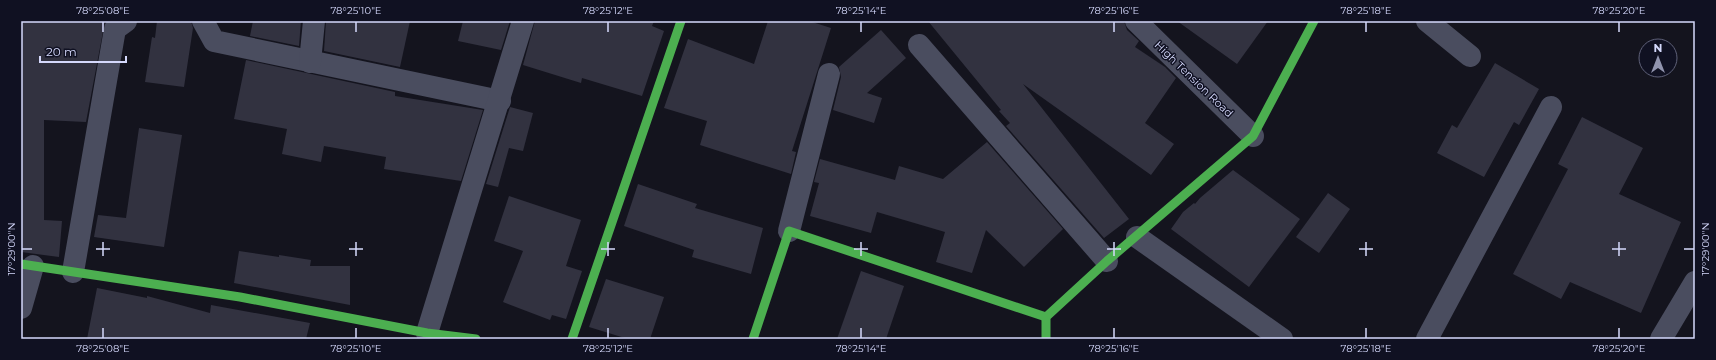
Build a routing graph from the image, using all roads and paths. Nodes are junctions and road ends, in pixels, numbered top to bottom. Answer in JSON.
{"nodes":[{"id":1,"x":126,"y":21,"type":"edge"},
{"id":2,"x":203,"y":21,"type":"edge"},
{"id":3,"x":314,"y":21,"type":"edge"},
{"id":4,"x":523,"y":21,"type":"edge"},
{"id":5,"x":681,"y":21,"type":"edge"},
{"id":6,"x":1136,"y":21,"type":"edge"},
{"id":7,"x":1314,"y":21,"type":"edge"},
{"id":8,"x":1427,"y":21,"type":"edge"},
{"id":9,"x":919,"y":45,"type":"dead end"},
{"id":10,"x":1470,"y":56,"type":"dead end"},
{"id":11,"x":310,"y":62,"type":"junction"},
{"id":12,"x":829,"y":74,"type":"dead end"},
{"id":13,"x":500,"y":101,"type":"junction"},
{"id":14,"x":1551,"y":107,"type":"dead end"},
{"id":15,"x":1253,"y":136,"type":"junction"},
{"id":16,"x":789,"y":231,"type":"junction"},
{"id":17,"x":1137,"y":237,"type":"junction"},
{"id":18,"x":1107,"y":261,"type":"junction"},
{"id":19,"x":27,"y":265,"type":"edge"},
{"id":20,"x":74,"y":272,"type":"junction"},
{"id":21,"x":1695,"y":282,"type":"edge"},
{"id":22,"x":21,"y":308,"type":"edge"},
{"id":23,"x":1046,"y":317,"type":"junction"},
{"id":24,"x":417,"y":334,"type":"edge"},
{"id":25,"x":476,"y":339,"type":"edge"},
{"id":26,"x":572,"y":339,"type":"edge"},
{"id":27,"x":754,"y":339,"type":"edge"},
{"id":28,"x":1046,"y":339,"type":"edge"},
{"id":29,"x":1282,"y":339,"type":"edge"},
{"id":30,"x":1427,"y":339,"type":"edge"},
{"id":31,"x":1661,"y":339,"type":"edge"}],
"edges":[{"from":1,"to":20,"type":"street"},
{"from":2,"to":11,"type":"street"},
{"from":3,"to":11,"type":"street"},
{"from":4,"to":13,"type":"street"},
{"from":5,"to":26,"type":"street"},
{"from":6,"to":15,"type":"street","name":"High Tension Road"},
{"from":7,"to":15,"type":"street"},
{"from":8,"to":10,"type":"street"},
{"from":9,"to":18,"type":"street"},
{"from":11,"to":13,"type":"street"},
{"from":12,"to":16,"type":"street"},
{"from":13,"to":24,"type":"street"},
{"from":14,"to":30,"type":"street"},
{"from":15,"to":17,"type":"street"},
{"from":16,"to":23,"type":"street"},
{"from":16,"to":27,"type":"street"},
{"from":17,"to":18,"type":"street"},
{"from":17,"to":29,"type":"street"},
{"from":18,"to":23,"type":"street"},
{"from":19,"to":20,"type":"street"},
{"from":19,"to":22,"type":"street"},
{"from":20,"to":24,"type":"street"},
{"from":21,"to":31,"type":"street"},
{"from":23,"to":28,"type":"street"},
{"from":24,"to":25,"type":"street"}]}
